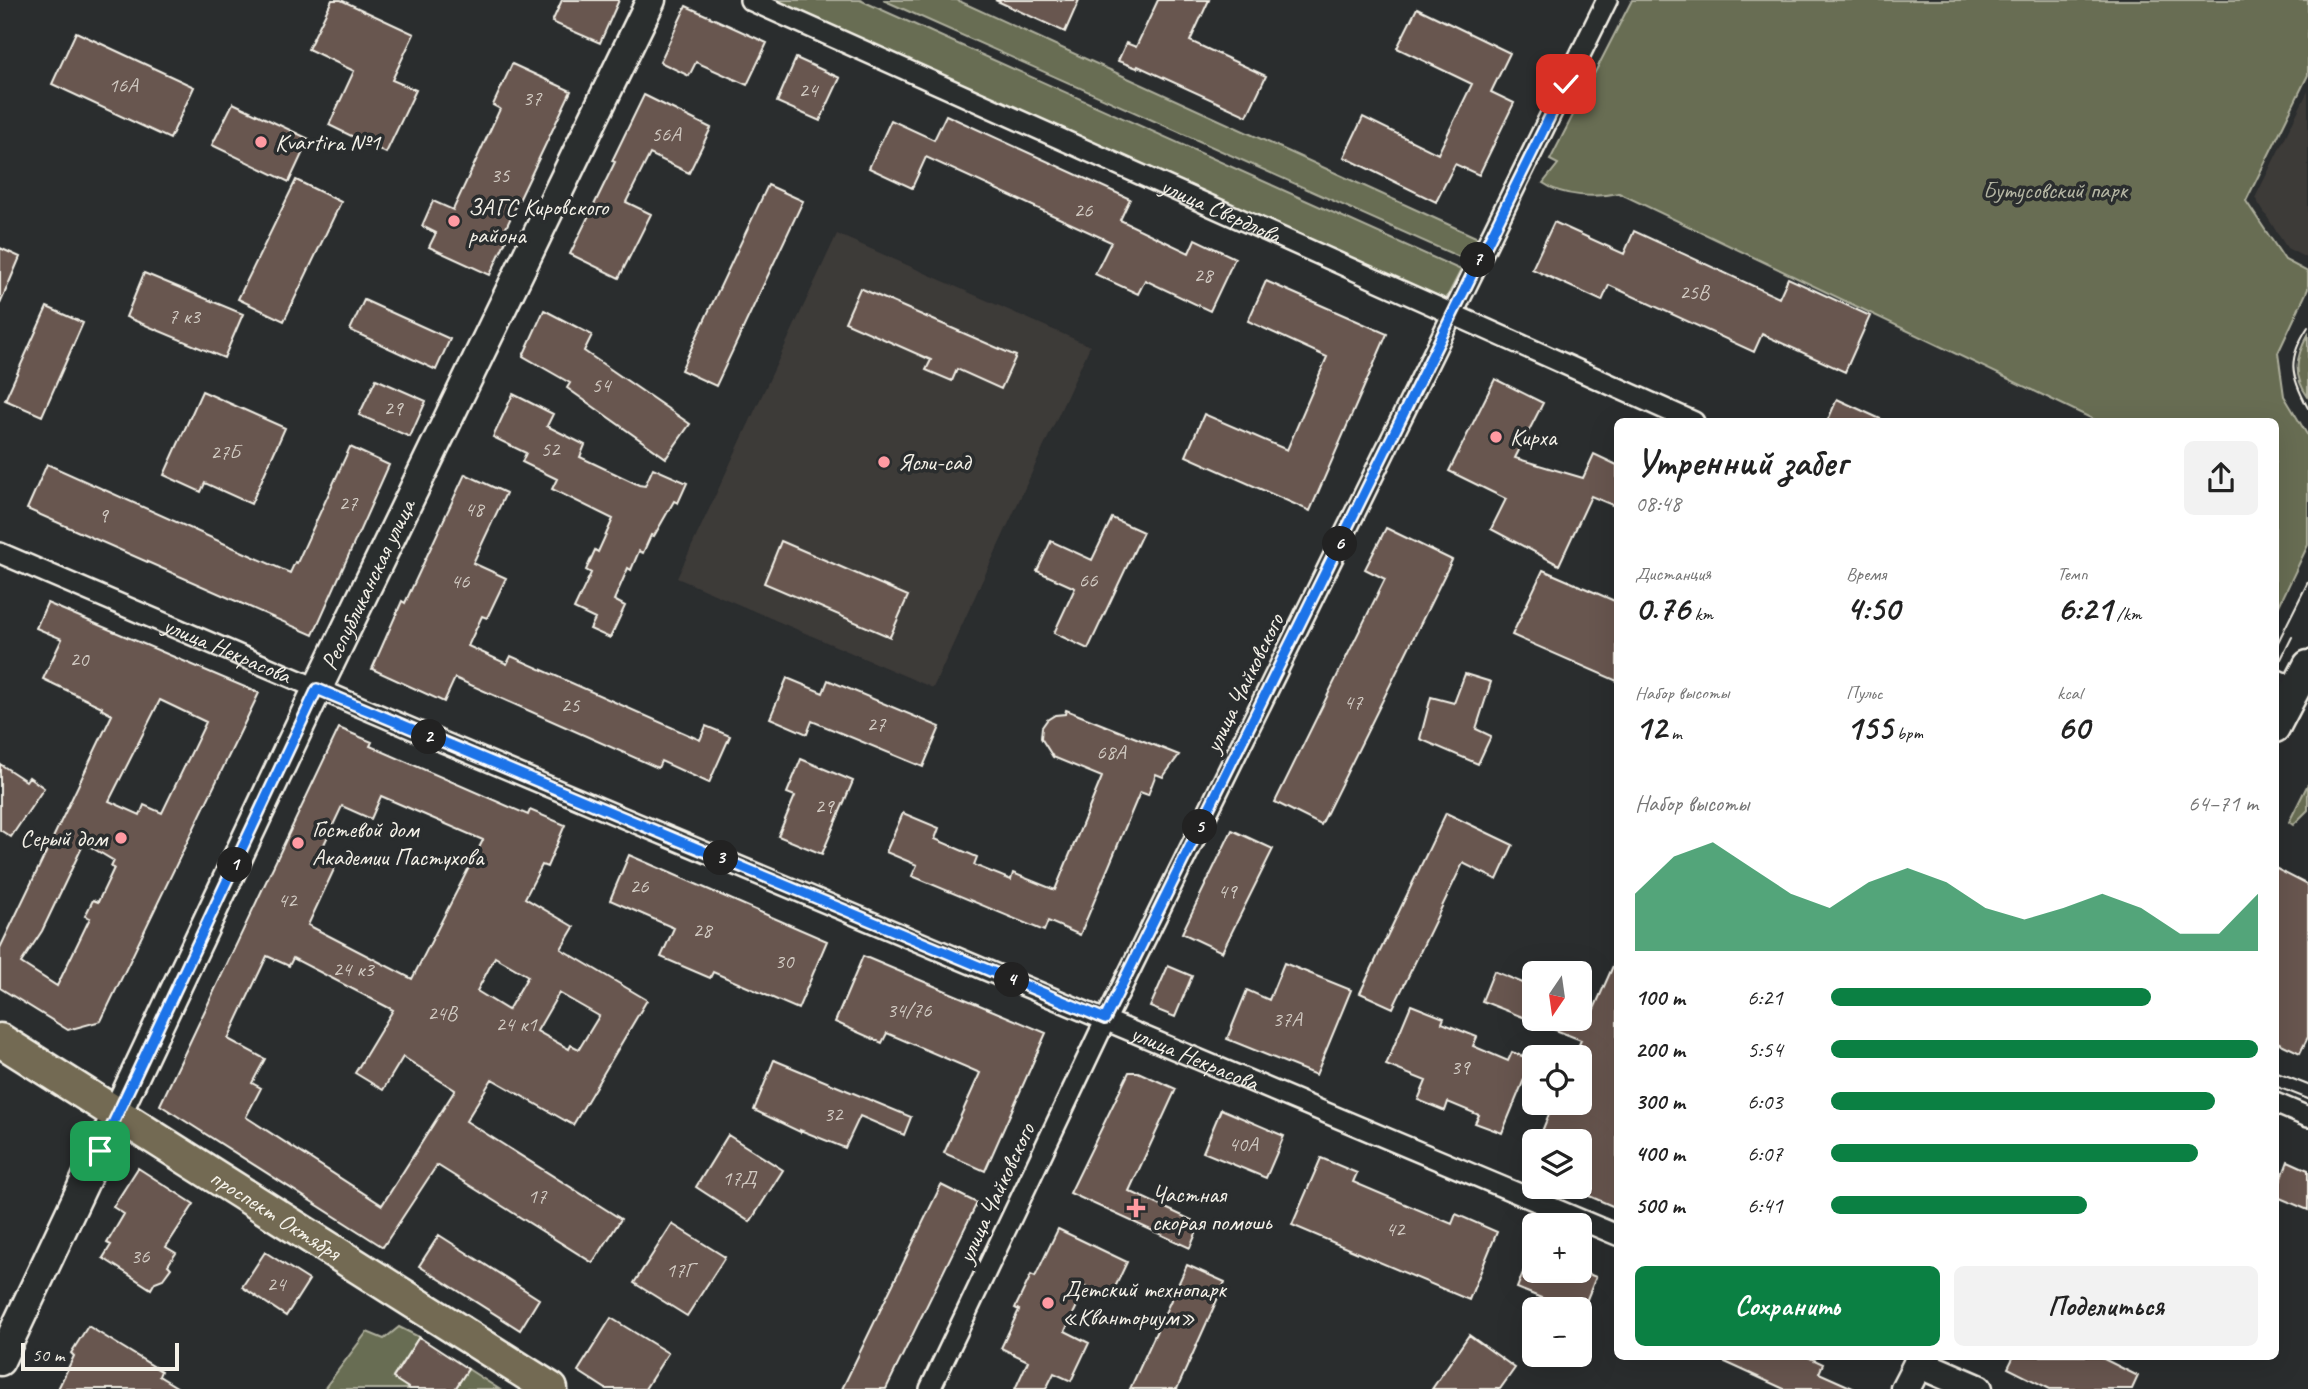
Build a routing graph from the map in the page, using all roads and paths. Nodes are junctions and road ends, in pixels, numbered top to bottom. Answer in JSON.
{"nodes":[{"id":1,"x":651,"y":0,"type":"edge"},
{"id":2,"x":750,"y":0,"type":"edge"},
{"id":3,"x":1607,"y":0,"type":"edge"},
{"id":4,"x":1451,"y":314,"type":"junction"},
{"id":5,"x":1685,"y":418,"type":"edge"},
{"id":6,"x":0,"y":553,"type":"edge"},
{"id":7,"x":2297,"y":682,"type":"edge"},
{"id":8,"x":317,"y":689,"type":"junction"},
{"id":9,"x":2279,"y":720,"type":"edge"},
{"id":10,"x":1105,"y":1019,"type":"junction"},
{"id":11,"x":0,"y":1040,"type":"edge"},
{"id":12,"x":2279,"y":1105,"type":"edge"},
{"id":13,"x":118,"y":1113,"type":"junction"},
{"id":14,"x":2308,"y":1117,"type":"edge"},
{"id":15,"x":1614,"y":1234,"type":"edge"},
{"id":16,"x":1913,"y":1360,"type":"edge"},
{"id":17,"x":1919,"y":1360,"type":"edge"},
{"id":18,"x":0,"y":1361,"type":"edge"},
{"id":19,"x":1960,"y":1378,"type":"edge"},
{"id":20,"x":551,"y":1389,"type":"edge"},
{"id":21,"x":930,"y":1389,"type":"edge"},
{"id":22,"x":1905,"y":1389,"type":"edge"}],
"edges":[{"from":1,"to":8,"type":"main road","name":"Республиканская улица"},
{"from":2,"to":4,"type":"street","name":"улица Свердлова"},
{"from":3,"to":4,"type":"street","name":"улица Чайковского"},
{"from":4,"to":5,"type":"street","name":"улица Свердлова"},
{"from":4,"to":10,"type":"street","name":"улица Чайковского"},
{"from":6,"to":8,"type":"street","name":"улица Некрасова"},
{"from":7,"to":9,"type":"main road"},
{"from":8,"to":10,"type":"street","name":"улица Некрасова"},
{"from":8,"to":13,"type":"main road","name":"Республиканская улица"},
{"from":10,"to":15,"type":"street","name":"улица Некрасова"},
{"from":10,"to":21,"type":"street","name":"улица Чайковского"},
{"from":11,"to":13,"type":"main road","name":"проспект Октября"},
{"from":12,"to":14,"type":"street"},
{"from":13,"to":18,"type":"main road","name":"Республиканская улица"},
{"from":13,"to":20,"type":"main road","name":"проспект Октября"},
{"from":16,"to":22,"type":"main road"},
{"from":17,"to":19,"type":"main road"}]}
